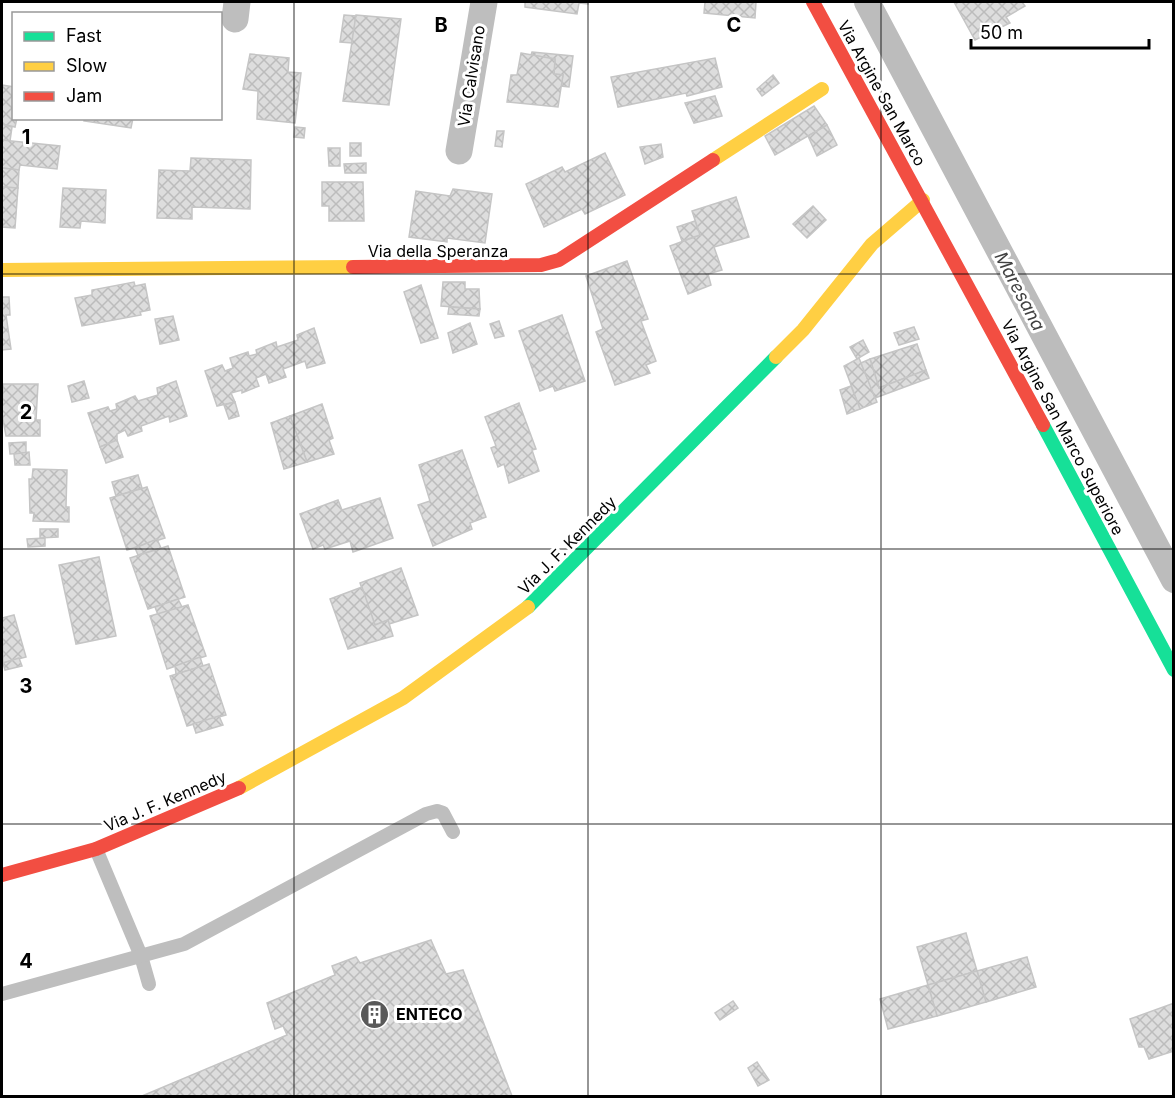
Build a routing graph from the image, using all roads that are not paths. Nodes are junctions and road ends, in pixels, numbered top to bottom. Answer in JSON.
{"nodes":[{"id":1,"x":483,"y":2,"type":"edge"},
{"id":2,"x":813,"y":2,"type":"edge"},
{"id":3,"x":822,"y":89,"type":"dead end"},
{"id":4,"x":459,"y":151,"type":"dead end"},
{"id":5,"x":923,"y":200,"type":"junction"},
{"id":6,"x":2,"y":270,"type":"edge"},
{"id":7,"x":1173,"y":670,"type":"edge"},
{"id":8,"x":453,"y":832,"type":"dead end"},
{"id":9,"x":96,"y":849,"type":"junction"},
{"id":10,"x":2,"y":875,"type":"edge"},
{"id":11,"x":141,"y":957,"type":"junction"},
{"id":12,"x":149,"y":984,"type":"dead end"},
{"id":13,"x":2,"y":994,"type":"edge"}],
"edges":[{"from":1,"to":4,"type":"street","name":"Via Calvisano"},
{"from":2,"to":5,"type":"street","name":"Via Argine San Marco"},
{"from":3,"to":6,"type":"street","name":"Via della Speranza"},
{"from":5,"to":7,"type":"street","name":"Via Argine San Marco Superiore"},
{"from":5,"to":9,"type":"street","name":"Via J. F. Kennedy"},
{"from":8,"to":11,"type":"lane"},
{"from":9,"to":10,"type":"street","name":"Via J. F. Kennedy"},
{"from":9,"to":11,"type":"lane","name":"Via J. F. Kennedy"},
{"from":11,"to":12,"type":"lane","name":"Via J. F. Kennedy"},
{"from":11,"to":13,"type":"lane"}]}
